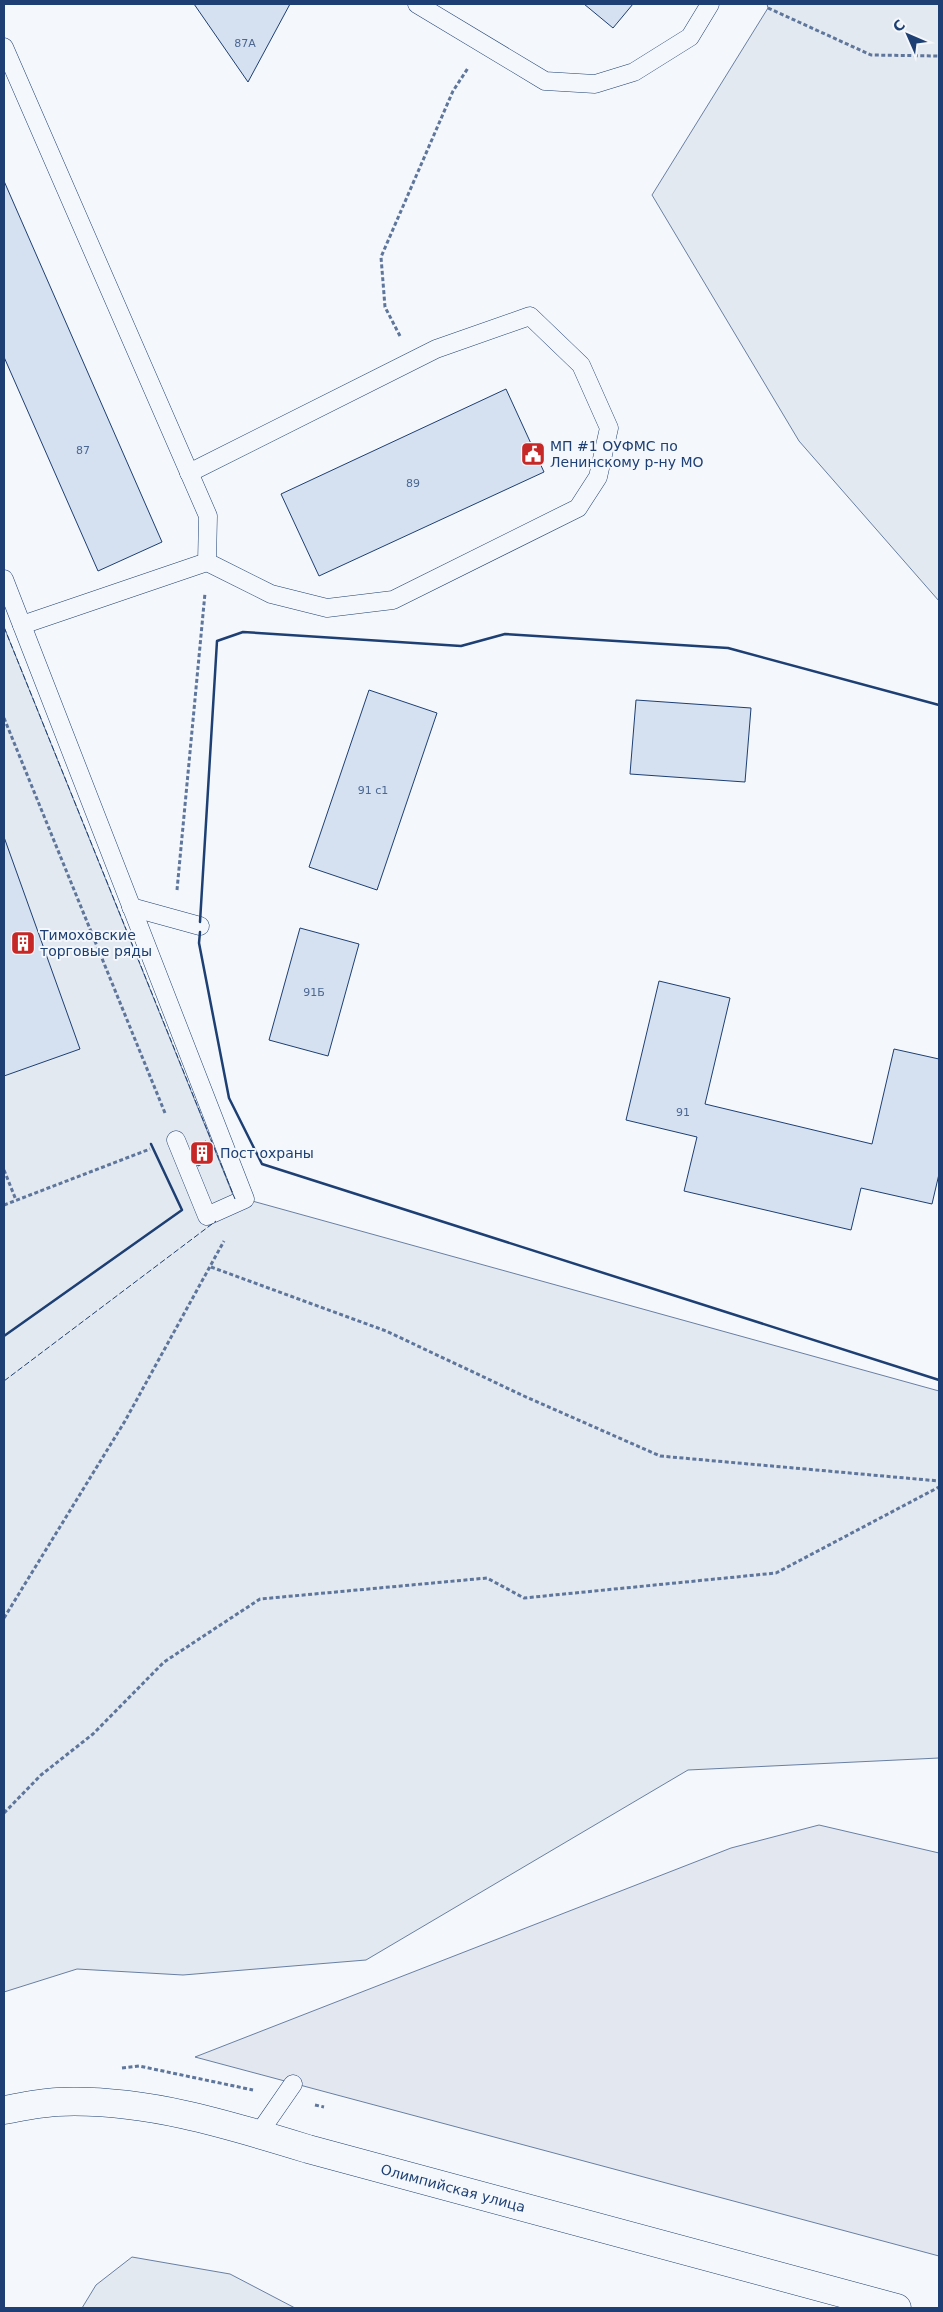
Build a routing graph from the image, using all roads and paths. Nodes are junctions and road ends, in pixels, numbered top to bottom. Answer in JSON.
{"nodes":[{"id":1,"x":417,"y":4,"type":"edge"},
{"id":2,"x":710,"y":4,"type":"edge"},
{"id":3,"x":768,"y":8,"type":"dead end"},
{"id":4,"x":483,"y":44,"type":"junction"},
{"id":5,"x":4,"y":46,"type":"edge"},
{"id":6,"x":939,"y":56,"type":"edge"},
{"id":7,"x":413,"y":361,"type":"junction"},
{"id":8,"x":189,"y":473,"type":"junction"},
{"id":9,"x":208,"y":562,"type":"junction"},
{"id":10,"x":4,"y":579,"type":"edge"},
{"id":11,"x":22,"y":625,"type":"junction"},
{"id":12,"x":4,"y":718,"type":"edge"},
{"id":13,"x":131,"y":907,"type":"junction"},
{"id":14,"x":175,"y":919,"type":"junction"},
{"id":15,"x":200,"y":926,"type":"dead end"},
{"id":16,"x":176,"y":1140,"type":"junction"},
{"id":17,"x":4,"y":1170,"type":"edge"},
{"id":18,"x":245,"y":1199,"type":"junction"},
{"id":19,"x":16,"y":1200,"type":"junction"},
{"id":20,"x":4,"y":1205,"type":"edge"},
{"id":21,"x":211,"y":1267,"type":"junction"},
{"id":22,"x":939,"y":1481,"type":"edge"},
{"id":23,"x":939,"y":1487,"type":"edge"},
{"id":24,"x":4,"y":1618,"type":"edge"},
{"id":25,"x":4,"y":1813,"type":"edge"},
{"id":26,"x":293,"y":2084,"type":"dead end"},
{"id":27,"x":4,"y":2110,"type":"edge"},
{"id":28,"x":259,"y":2133,"type":"junction"},
{"id":29,"x":897,"y":2308,"type":"edge"}],
"edges":[{"from":1,"to":4,"type":"lane"},
{"from":2,"to":4,"type":"lane"},
{"from":3,"to":6,"type":"path"},
{"from":4,"to":7,"type":"path"},
{"from":5,"to":8,"type":"lane"},
{"from":7,"to":8,"type":"lane"},
{"from":7,"to":9,"type":"lane"},
{"from":8,"to":9,"type":"lane"},
{"from":9,"to":11,"type":"lane"},
{"from":9,"to":14,"type":"path"},
{"from":10,"to":11,"type":"lane"},
{"from":11,"to":13,"type":"lane"},
{"from":12,"to":16,"type":"path"},
{"from":13,"to":14,"type":"lane"},
{"from":13,"to":18,"type":"lane"},
{"from":14,"to":15,"type":"lane"},
{"from":16,"to":18,"type":"lane"},
{"from":16,"to":19,"type":"path"},
{"from":17,"to":19,"type":"path"},
{"from":18,"to":21,"type":"path"},
{"from":19,"to":20,"type":"path"},
{"from":21,"to":22,"type":"path"},
{"from":21,"to":24,"type":"path"},
{"from":23,"to":25,"type":"path"},
{"from":26,"to":28,"type":"lane"},
{"from":27,"to":28,"type":"street","name":"Олимпийская улица"},
{"from":28,"to":29,"type":"street","name":"Олимпийская улица"}]}
